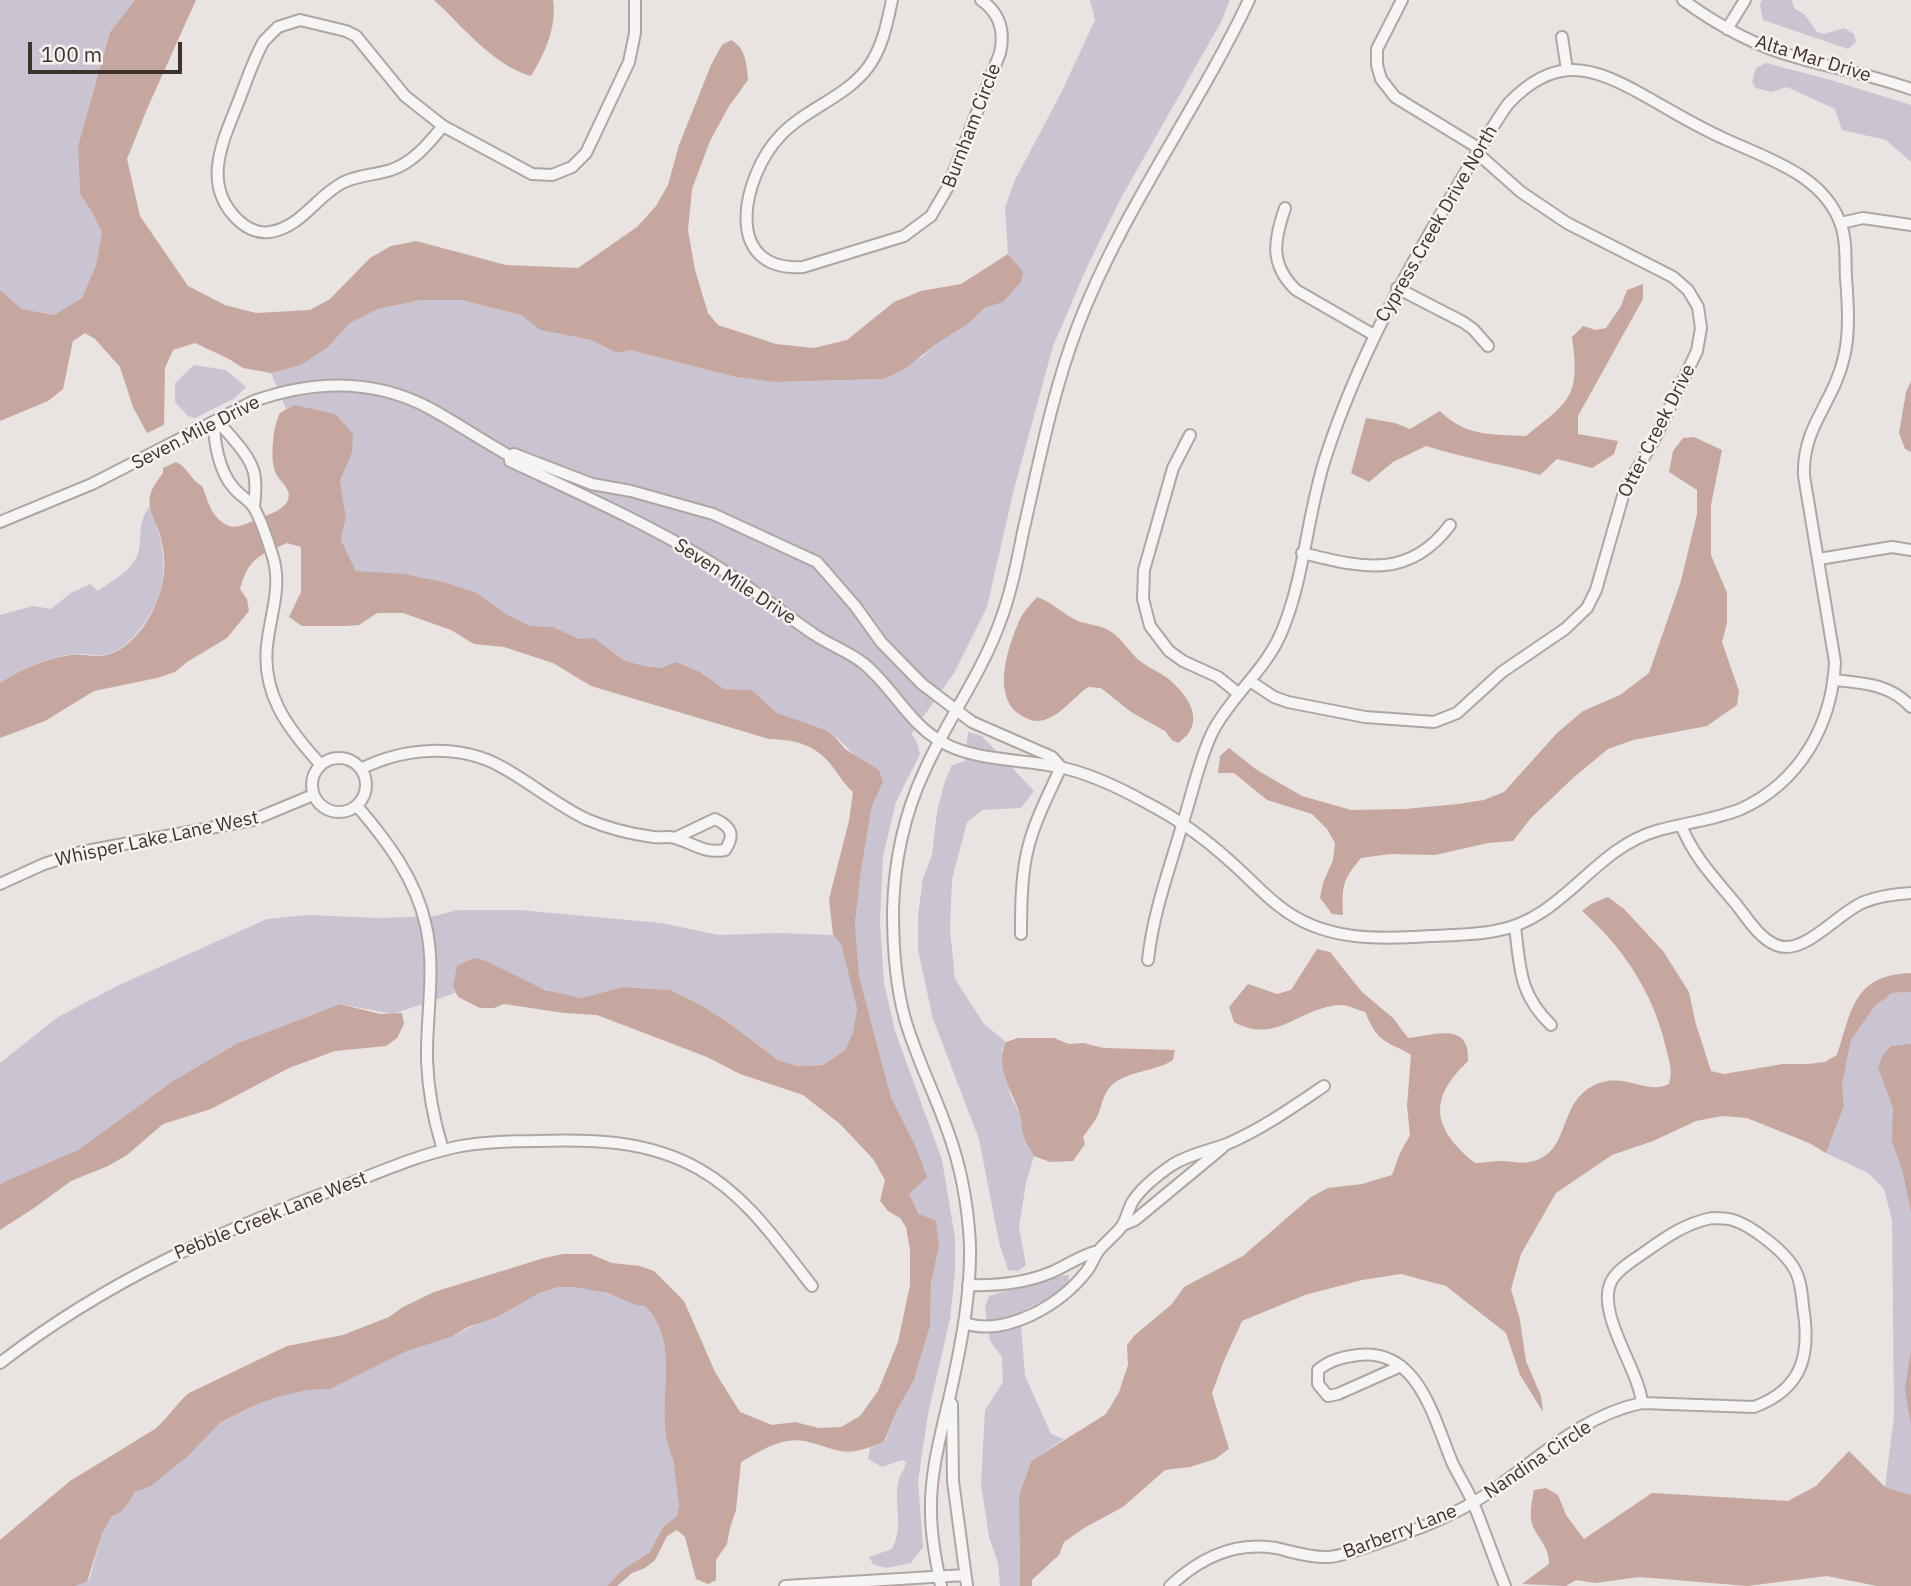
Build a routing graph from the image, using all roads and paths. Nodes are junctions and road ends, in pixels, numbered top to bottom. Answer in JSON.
{"nodes":[{"id":1,"x":635,"y":0,"type":"edge"},
{"id":2,"x":892,"y":0,"type":"edge"},
{"id":3,"x":981,"y":0,"type":"edge"},
{"id":4,"x":1249,"y":0,"type":"edge"},
{"id":5,"x":1402,"y":0,"type":"edge"},
{"id":6,"x":1683,"y":0,"type":"edge"},
{"id":7,"x":1745,"y":0,"type":"edge"},
{"id":8,"x":1727,"y":29,"type":"junction"},
{"id":9,"x":1562,"y":37,"type":"dead end"},
{"id":10,"x":1567,"y":70,"type":"junction"},
{"id":11,"x":1911,"y":89,"type":"edge"},
{"id":12,"x":443,"y":126,"type":"junction"},
{"id":13,"x":1478,"y":151,"type":"junction"},
{"id":14,"x":1285,"y":208,"type":"dead end"},
{"id":15,"x":1841,"y":223,"type":"junction"},
{"id":16,"x":1911,"y":225,"type":"edge"},
{"id":17,"x":1398,"y":288,"type":"junction"},
{"id":18,"x":1374,"y":335,"type":"junction"},
{"id":19,"x":1488,"y":346,"type":"dead end"},
{"id":20,"x":214,"y":422,"type":"junction"},
{"id":21,"x":1190,"y":435,"type":"dead end"},
{"id":22,"x":510,"y":456,"type":"junction"},
{"id":23,"x":254,"y":507,"type":"junction"},
{"id":24,"x":0,"y":522,"type":"edge"},
{"id":25,"x":1450,"y":525,"type":"dead end"},
{"id":26,"x":1911,"y":550,"type":"edge"},
{"id":27,"x":1302,"y":553,"type":"junction"},
{"id":28,"x":1819,"y":559,"type":"junction"},
{"id":29,"x":1834,"y":680,"type":"junction"},
{"id":30,"x":1250,"y":681,"type":"junction"},
{"id":31,"x":1239,"y":694,"type":"junction"},
{"id":32,"x":1911,"y":707,"type":"edge"},
{"id":33,"x":958,"y":709,"type":"junction"},
{"id":34,"x":939,"y":741,"type":"junction"},
{"id":35,"x":321,"y":765,"type":"junction"},
{"id":36,"x":1061,"y":767,"type":"junction"},
{"id":37,"x":361,"y":769,"type":"junction"},
{"id":38,"x":313,"y":795,"type":"junction"},
{"id":39,"x":357,"y":806,"type":"junction"},
{"id":40,"x":1183,"y":823,"type":"junction"},
{"id":41,"x":1681,"y":825,"type":"junction"},
{"id":42,"x":674,"y":838,"type":"junction"},
{"id":43,"x":0,"y":884,"type":"edge"},
{"id":44,"x":1911,"y":893,"type":"edge"},
{"id":45,"x":1515,"y":926,"type":"junction"},
{"id":46,"x":1021,"y":934,"type":"dead end"},
{"id":47,"x":1148,"y":960,"type":"dead end"},
{"id":48,"x":1551,"y":1026,"type":"dead end"},
{"id":49,"x":1324,"y":1086,"type":"dead end"},
{"id":50,"x":1227,"y":1144,"type":"junction"},
{"id":51,"x":443,"y":1150,"type":"junction"},
{"id":52,"x":1123,"y":1225,"type":"junction"},
{"id":53,"x":1098,"y":1251,"type":"junction"},
{"id":54,"x":968,"y":1285,"type":"junction"},
{"id":55,"x":812,"y":1286,"type":"dead end"},
{"id":56,"x":964,"y":1323,"type":"junction"},
{"id":57,"x":0,"y":1363,"type":"edge"},
{"id":58,"x":1401,"y":1366,"type":"junction"},
{"id":59,"x":952,"y":1387,"type":"junction"},
{"id":60,"x":1642,"y":1403,"type":"junction"},
{"id":61,"x":1473,"y":1503,"type":"junction"},
{"id":62,"x":940,"y":1581,"type":"edge"},
{"id":63,"x":966,"y":1581,"type":"edge"},
{"id":64,"x":785,"y":1586,"type":"edge"},
{"id":65,"x":1170,"y":1586,"type":"edge"},
{"id":66,"x":1505,"y":1586,"type":"edge"}],
"edges":[{"from":1,"to":12,"type":"street"},
{"from":2,"to":3,"type":"street","name":"Burnham Circle"},
{"from":4,"to":33,"type":"street"},
{"from":5,"to":13,"type":"street","name":"Otter Creek Drive"},
{"from":6,"to":8,"type":"street","name":"Alta Mar Drive"},
{"from":7,"to":8,"type":"street"},
{"from":8,"to":11,"type":"street","name":"Alta Mar Drive"},
{"from":9,"to":10,"type":"street"},
{"from":10,"to":13,"type":"street","name":"Cypress Creek Drive North"},
{"from":10,"to":15,"type":"street","name":"Cypress Creek Drive North"},
{"from":12,"to":12,"type":"street"},
{"from":13,"to":17,"type":"street","name":"Cypress Creek Drive North"},
{"from":13,"to":30,"type":"street","name":"Otter Creek Drive"},
{"from":14,"to":18,"type":"street"},
{"from":15,"to":16,"type":"street"},
{"from":15,"to":28,"type":"street"},
{"from":17,"to":18,"type":"street","name":"Cypress Creek Drive North"},
{"from":17,"to":19,"type":"street"},
{"from":18,"to":27,"type":"street","name":"Cypress Creek Drive North"},
{"from":20,"to":22,"type":"street","name":"Seven Mile Drive"},
{"from":20,"to":23,"type":"street"},
{"from":20,"to":23,"type":"street"},
{"from":20,"to":24,"type":"street","name":"Seven Mile Drive"},
{"from":21,"to":31,"type":"street"},
{"from":22,"to":33,"type":"street","name":"Seven Mile Drive"},
{"from":22,"to":34,"type":"street","name":"Seven Mile Drive"},
{"from":23,"to":35,"type":"street"},
{"from":25,"to":27,"type":"street"},
{"from":26,"to":28,"type":"street"},
{"from":27,"to":30,"type":"street","name":"Cypress Creek Drive North"},
{"from":28,"to":29,"type":"street"},
{"from":29,"to":32,"type":"street"},
{"from":29,"to":41,"type":"street"},
{"from":30,"to":31,"type":"street","name":"Cypress Creek Drive North"},
{"from":31,"to":40,"type":"street","name":"Cypress Creek Drive North"},
{"from":33,"to":34,"type":"street"},
{"from":33,"to":36,"type":"street","name":"Seven Mile Drive"},
{"from":34,"to":36,"type":"street"},
{"from":34,"to":54,"type":"street"},
{"from":35,"to":37,"type":"street"},
{"from":35,"to":38,"type":"street"},
{"from":36,"to":40,"type":"street"},
{"from":36,"to":46,"type":"street"},
{"from":37,"to":39,"type":"street"},
{"from":37,"to":42,"type":"street"},
{"from":38,"to":39,"type":"street"},
{"from":38,"to":43,"type":"street","name":"Whisper Lake Lane West"},
{"from":39,"to":51,"type":"street"},
{"from":40,"to":45,"type":"street"},
{"from":40,"to":47,"type":"street","name":"Cypress Creek Drive North"},
{"from":41,"to":44,"type":"street"},
{"from":41,"to":45,"type":"street"},
{"from":42,"to":42,"type":"street"},
{"from":45,"to":48,"type":"street"},
{"from":49,"to":50,"type":"street"},
{"from":50,"to":52,"type":"street"},
{"from":50,"to":52,"type":"street"},
{"from":51,"to":55,"type":"street","name":"Pebble Creek Lane West"},
{"from":51,"to":57,"type":"street","name":"Pebble Creek Lane West"},
{"from":52,"to":53,"type":"street"},
{"from":53,"to":54,"type":"street"},
{"from":53,"to":56,"type":"street"},
{"from":54,"to":56,"type":"street"},
{"from":56,"to":59,"type":"street"},
{"from":58,"to":58,"type":"street"},
{"from":58,"to":61,"type":"street"},
{"from":59,"to":62,"type":"street"},
{"from":59,"to":63,"type":"street"},
{"from":60,"to":60,"type":"street","name":"Nandina Circle"},
{"from":60,"to":61,"type":"street","name":"Nandina Circle"},
{"from":61,"to":65,"type":"street","name":"Barberry Lane"},
{"from":61,"to":66,"type":"street"},
{"from":62,"to":63,"type":"street"},
{"from":62,"to":64,"type":"street"}]}
